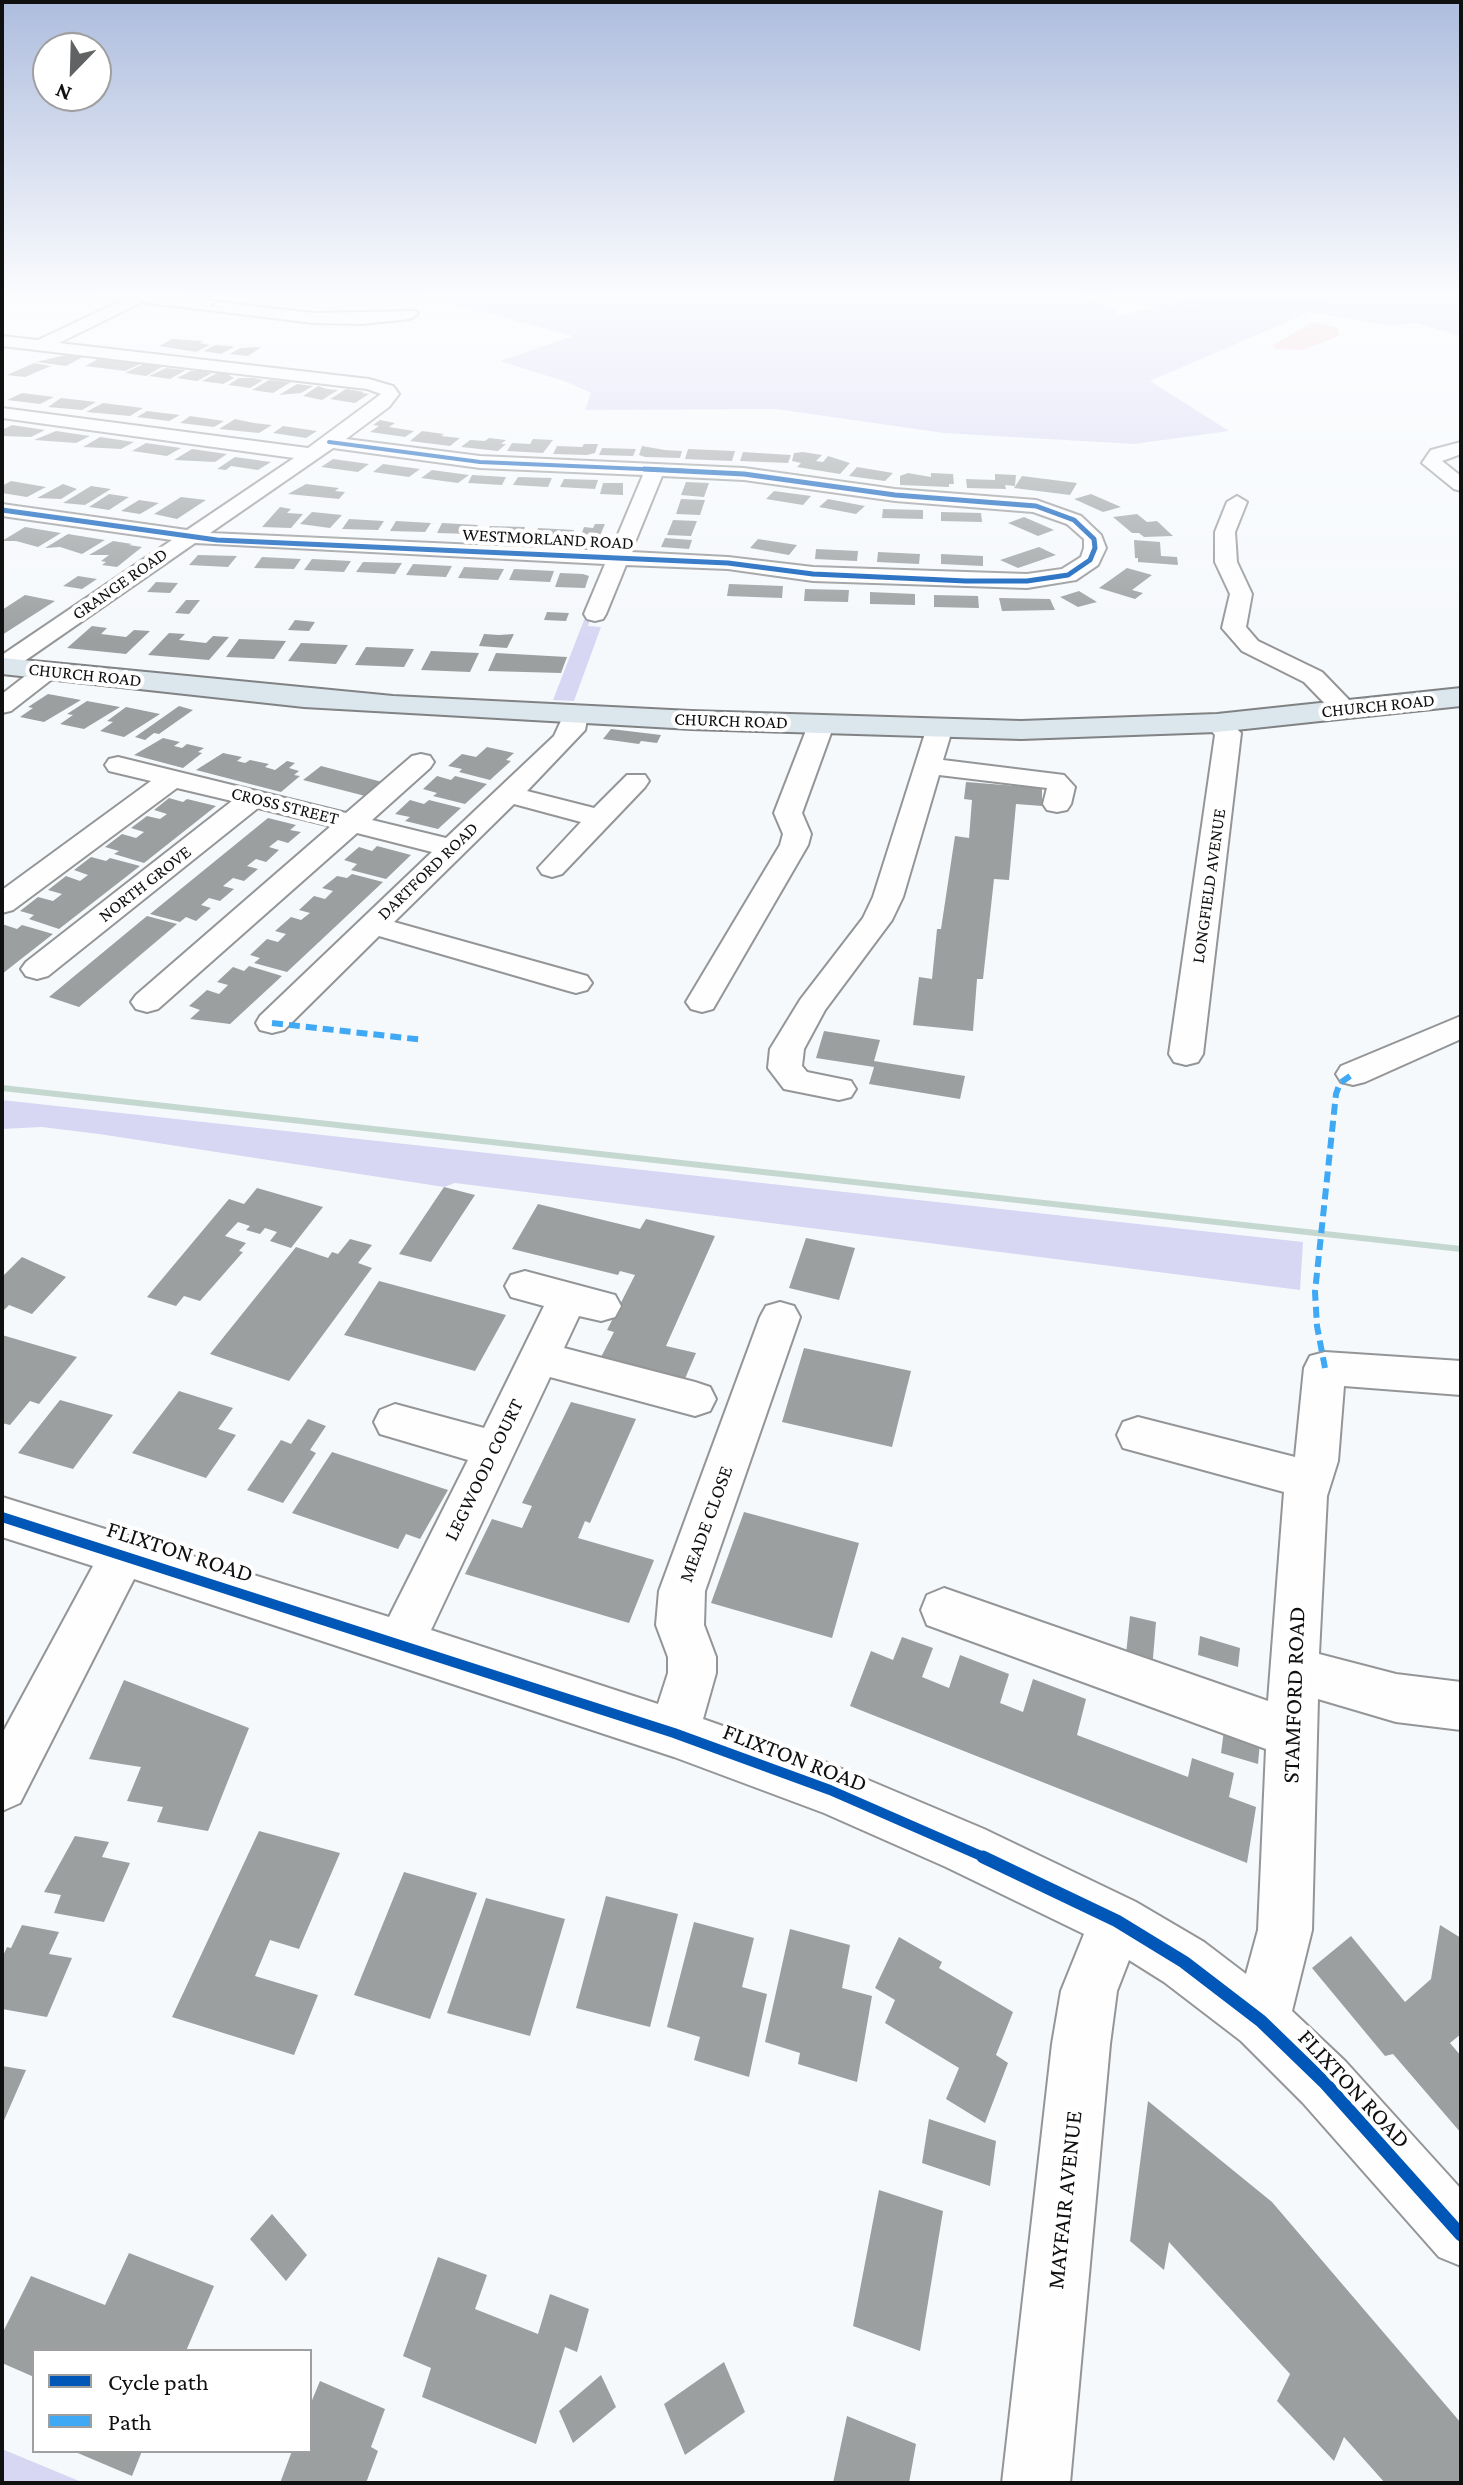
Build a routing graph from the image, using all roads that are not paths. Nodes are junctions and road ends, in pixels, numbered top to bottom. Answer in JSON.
{"nodes":[{"id":1,"x":375,"y":409,"type":"edge"},
{"id":2,"x":2,"y":413,"type":"edge"},
{"id":3,"x":329,"y":442,"type":"junction"},
{"id":4,"x":1461,"y":448,"type":"edge"},
{"id":5,"x":309,"y":454,"type":"junction"},
{"id":6,"x":655,"y":470,"type":"junction"},
{"id":7,"x":1461,"y":485,"type":"edge"},
{"id":8,"x":1239,"y":501,"type":"dead end"},
{"id":9,"x":2,"y":510,"type":"edge"},
{"id":10,"x":188,"y":537,"type":"junction"},
{"id":11,"x":616,"y":558,"type":"junction"},
{"id":12,"x":595,"y":614,"type":"dead end"},
{"id":13,"x":2,"y":666,"type":"edge"},
{"id":14,"x":47,"y":671,"type":"junction"},
{"id":15,"x":1461,"y":697,"type":"edge"},
{"id":16,"x":2,"y":706,"type":"edge"},
{"id":17,"x":1344,"y":709,"type":"junction"},
{"id":18,"x":575,"y":715,"type":"junction"},
{"id":19,"x":818,"y":723,"type":"junction"},
{"id":20,"x":1217,"y":723,"type":"junction"},
{"id":21,"x":940,"y":727,"type":"junction"},
{"id":22,"x":421,"y":762,"type":"dead end"},
{"id":23,"x":118,"y":765,"type":"dead end"},
{"id":24,"x":927,"y":766,"type":"junction"},
{"id":25,"x":173,"y":778,"type":"junction"},
{"id":26,"x":636,"y":781,"type":"dead end"},
{"id":27,"x":508,"y":794,"type":"junction"},
{"id":28,"x":253,"y":798,"type":"junction"},
{"id":29,"x":1057,"y":804,"type":"dead end"},
{"id":30,"x":600,"y":818,"type":"junction"},
{"id":31,"x":351,"y":823,"type":"junction"},
{"id":32,"x":452,"y":848,"type":"junction"},
{"id":33,"x":552,"y":868,"type":"dead end"},
{"id":34,"x":2,"y":904,"type":"edge"},
{"id":35,"x":373,"y":925,"type":"junction"},
{"id":36,"x":37,"y":969,"type":"dead end"},
{"id":37,"x":576,"y":983,"type":"dead end"},
{"id":38,"x":147,"y":1002,"type":"dead end"},
{"id":39,"x":702,"y":1002,"type":"dead end"},
{"id":40,"x":272,"y":1023,"type":"dead end"},
{"id":41,"x":1461,"y":1026,"type":"edge"},
{"id":42,"x":1186,"y":1054,"type":"dead end"},
{"id":43,"x":1353,"y":1074,"type":"dead end"},
{"id":44,"x":839,"y":1089,"type":"dead end"},
{"id":45,"x":525,"y":1286,"type":"dead end"},
{"id":46,"x":780,"y":1317,"type":"dead end"},
{"id":47,"x":539,"y":1358,"type":"junction"},
{"id":48,"x":1461,"y":1378,"type":"edge"},
{"id":49,"x":695,"y":1399,"type":"dead end"},
{"id":50,"x":395,"y":1422,"type":"dead end"},
{"id":51,"x":1138,"y":1435,"type":"dead end"},
{"id":52,"x":495,"y":1449,"type":"junction"},
{"id":53,"x":1310,"y":1480,"type":"junction"},
{"id":54,"x":2,"y":1517,"type":"edge"},
{"id":55,"x":123,"y":1555,"type":"junction"},
{"id":56,"x":944,"y":1610,"type":"dead end"},
{"id":57,"x":401,"y":1643,"type":"junction"},
{"id":58,"x":1294,"y":1670,"type":"junction"},
{"id":59,"x":1461,"y":1706,"type":"edge"},
{"id":60,"x":674,"y":1733,"type":"junction"},
{"id":61,"x":1293,"y":1734,"type":"junction"},
{"id":62,"x":2,"y":1785,"type":"edge"},
{"id":63,"x":1117,"y":1921,"type":"junction"},
{"id":64,"x":1261,"y":2021,"type":"junction"},
{"id":65,"x":1461,"y":2235,"type":"edge"},
{"id":66,"x":1036,"y":2483,"type":"edge"}],
"edges":[{"from":1,"to":3,"type":"street","name":"GRANGE ROAD"},
{"from":2,"to":5,"type":"street"},
{"from":3,"to":5,"type":"street","name":"GRANGE ROAD"},
{"from":3,"to":6,"type":"street"},
{"from":4,"to":7,"type":"street"},
{"from":5,"to":10,"type":"street","name":"GRANGE ROAD"},
{"from":6,"to":11,"type":"street"},
{"from":6,"to":11,"type":"street","name":"WESTMORLAND ROAD"},
{"from":8,"to":17,"type":"street"},
{"from":9,"to":10,"type":"street","name":"WESTMORLAND ROAD"},
{"from":10,"to":11,"type":"street","name":"WESTMORLAND ROAD"},
{"from":10,"to":13,"type":"street","name":"GRANGE ROAD"},
{"from":11,"to":12,"type":"street"},
{"from":13,"to":14,"type":"main road","name":"CHURCH ROAD"},
{"from":14,"to":16,"type":"street"},
{"from":14,"to":18,"type":"main road","name":"CHURCH ROAD"},
{"from":15,"to":17,"type":"main road","name":"CHURCH ROAD"},
{"from":17,"to":20,"type":"main road","name":"CHURCH ROAD"},
{"from":18,"to":19,"type":"main road","name":"CHURCH ROAD"},
{"from":18,"to":27,"type":"street","name":"DARTFORD ROAD"},
{"from":19,"to":21,"type":"main road","name":"CHURCH ROAD"},
{"from":19,"to":39,"type":"street"},
{"from":20,"to":21,"type":"main road","name":"CHURCH ROAD"},
{"from":20,"to":42,"type":"street","name":"LONGFIELD AVENUE"},
{"from":21,"to":24,"type":"street"},
{"from":22,"to":31,"type":"street"},
{"from":23,"to":25,"type":"street","name":"CROSS STREET"},
{"from":24,"to":29,"type":"street"},
{"from":24,"to":44,"type":"street"},
{"from":25,"to":28,"type":"street","name":"CROSS STREET"},
{"from":25,"to":34,"type":"street"},
{"from":26,"to":30,"type":"street"},
{"from":27,"to":30,"type":"street"},
{"from":27,"to":32,"type":"street","name":"DARTFORD ROAD"},
{"from":28,"to":31,"type":"street","name":"CROSS STREET"},
{"from":28,"to":36,"type":"street","name":"NORTH GROVE"},
{"from":30,"to":33,"type":"street"},
{"from":31,"to":32,"type":"street","name":"CROSS STREET"},
{"from":31,"to":38,"type":"street"},
{"from":32,"to":35,"type":"street","name":"DARTFORD ROAD"},
{"from":35,"to":37,"type":"street"},
{"from":35,"to":40,"type":"street","name":"DARTFORD ROAD"},
{"from":41,"to":43,"type":"street"},
{"from":45,"to":47,"type":"street","name":"LEGWOOD COURT"},
{"from":46,"to":60,"type":"street","name":"MEADE CLOSE"},
{"from":47,"to":49,"type":"street"},
{"from":47,"to":52,"type":"street","name":"LEGWOOD COURT"},
{"from":48,"to":53,"type":"street","name":"STAMFORD ROAD"},
{"from":50,"to":52,"type":"street"},
{"from":51,"to":53,"type":"street"},
{"from":52,"to":57,"type":"street","name":"LEGWOOD COURT"},
{"from":53,"to":58,"type":"street","name":"STAMFORD ROAD"},
{"from":54,"to":55,"type":"street","name":"FLIXTON ROAD"},
{"from":55,"to":57,"type":"street","name":"FLIXTON ROAD"},
{"from":55,"to":62,"type":"street"},
{"from":56,"to":61,"type":"street"},
{"from":57,"to":60,"type":"street","name":"FLIXTON ROAD"},
{"from":58,"to":59,"type":"street"},
{"from":58,"to":61,"type":"street","name":"STAMFORD ROAD"},
{"from":60,"to":63,"type":"street","name":"FLIXTON ROAD"},
{"from":61,"to":64,"type":"street","name":"STAMFORD ROAD"},
{"from":63,"to":64,"type":"street","name":"FLIXTON ROAD"},
{"from":63,"to":66,"type":"street","name":"MAYFAIR AVENUE"},
{"from":64,"to":65,"type":"street","name":"FLIXTON ROAD"}]}
